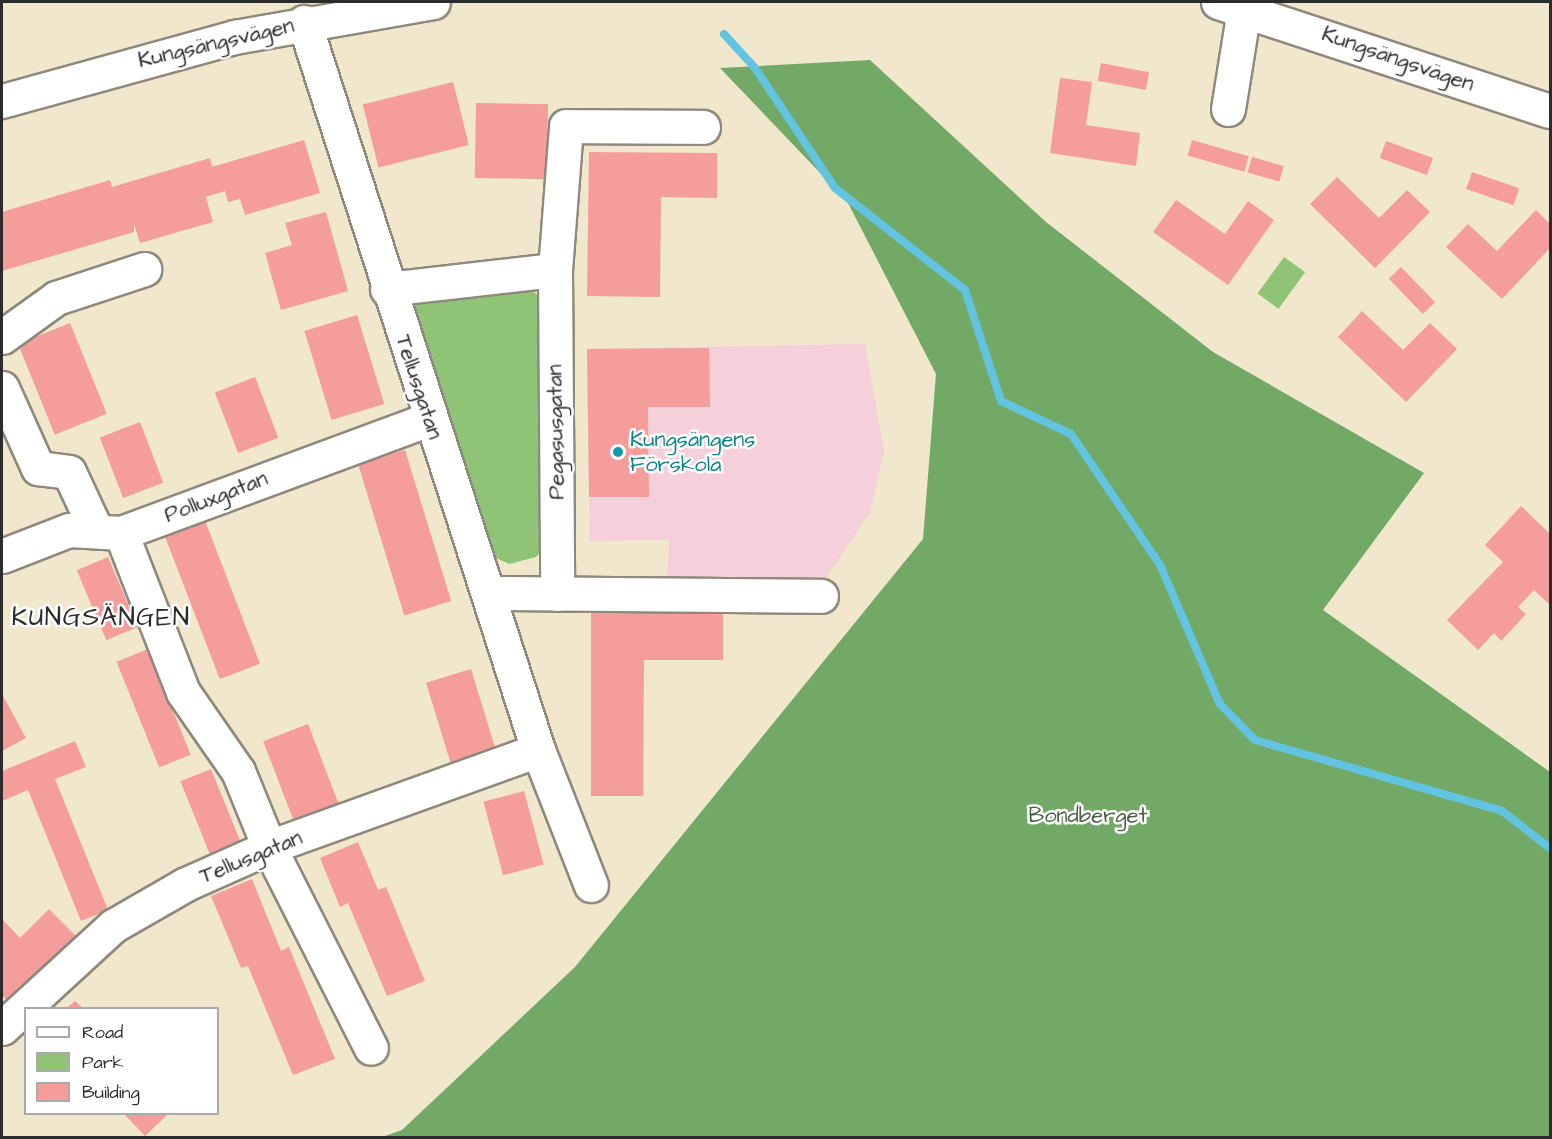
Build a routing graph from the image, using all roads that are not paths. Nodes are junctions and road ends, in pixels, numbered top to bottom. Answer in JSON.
{"nodes":[{"id":1,"x":433,"y":2,"type":"edge"},
{"id":2,"x":1231,"y":5,"type":"edge"},
{"id":3,"x":304,"y":22,"type":"junction"},
{"id":4,"x":2,"y":101,"type":"edge"},
{"id":5,"x":1228,"y":109,"type":"dead end"},
{"id":6,"x":1551,"y":111,"type":"edge"},
{"id":7,"x":703,"y":127,"type":"dead end"},
{"id":8,"x":144,"y":269,"type":"dead end"},
{"id":9,"x":555,"y":270,"type":"junction"},
{"id":10,"x":387,"y":289,"type":"junction"},
{"id":11,"x":2,"y":337,"type":"edge"},
{"id":12,"x":2,"y":388,"type":"edge"},
{"id":13,"x":429,"y":420,"type":"junction"},
{"id":14,"x":109,"y":531,"type":"junction"},
{"id":15,"x":2,"y":556,"type":"edge"},
{"id":16,"x":491,"y":593,"type":"junction"},
{"id":17,"x":557,"y":594,"type":"junction"},
{"id":18,"x":821,"y":596,"type":"dead end"},
{"id":19,"x":538,"y":750,"type":"junction"},
{"id":20,"x":269,"y":847,"type":"junction"},
{"id":21,"x":591,"y":885,"type":"dead end"},
{"id":22,"x":25,"y":1007,"type":"edge"},
{"id":23,"x":24,"y":1008,"type":"edge"},
{"id":24,"x":2,"y":1028,"type":"edge"},
{"id":25,"x":371,"y":1048,"type":"dead end"}],
"edges":[{"from":1,"to":3,"type":"street","name":"Kungsängsvägen"},
{"from":2,"to":5,"type":"street","name":"Kungsängsvägen"},
{"from":2,"to":6,"type":"street","name":"Kungsängsvägen"},
{"from":3,"to":4,"type":"street","name":"Kungsängsvägen"},
{"from":3,"to":10,"type":"street","name":"Tellusgatan"},
{"from":7,"to":9,"type":"street","name":"Pegasusgatan"},
{"from":8,"to":11,"type":"street"},
{"from":9,"to":10,"type":"street"},
{"from":9,"to":17,"type":"street","name":"Pegasusgatan"},
{"from":10,"to":13,"type":"street","name":"Tellusgatan"},
{"from":12,"to":14,"type":"street"},
{"from":13,"to":14,"type":"street","name":"Polluxgatan"},
{"from":13,"to":16,"type":"street","name":"Tellusgatan"},
{"from":14,"to":15,"type":"street","name":"Polluxgatan"},
{"from":14,"to":20,"type":"street"},
{"from":16,"to":17,"type":"street"},
{"from":16,"to":19,"type":"street","name":"Tellusgatan"},
{"from":17,"to":18,"type":"street"},
{"from":19,"to":20,"type":"street","name":"Tellusgatan"},
{"from":19,"to":21,"type":"street","name":"Tellusgatan"},
{"from":20,"to":22,"type":"street","name":"Tellusgatan"},
{"from":20,"to":25,"type":"street"},
{"from":23,"to":24,"type":"street","name":"Tellusgatan"}]}
